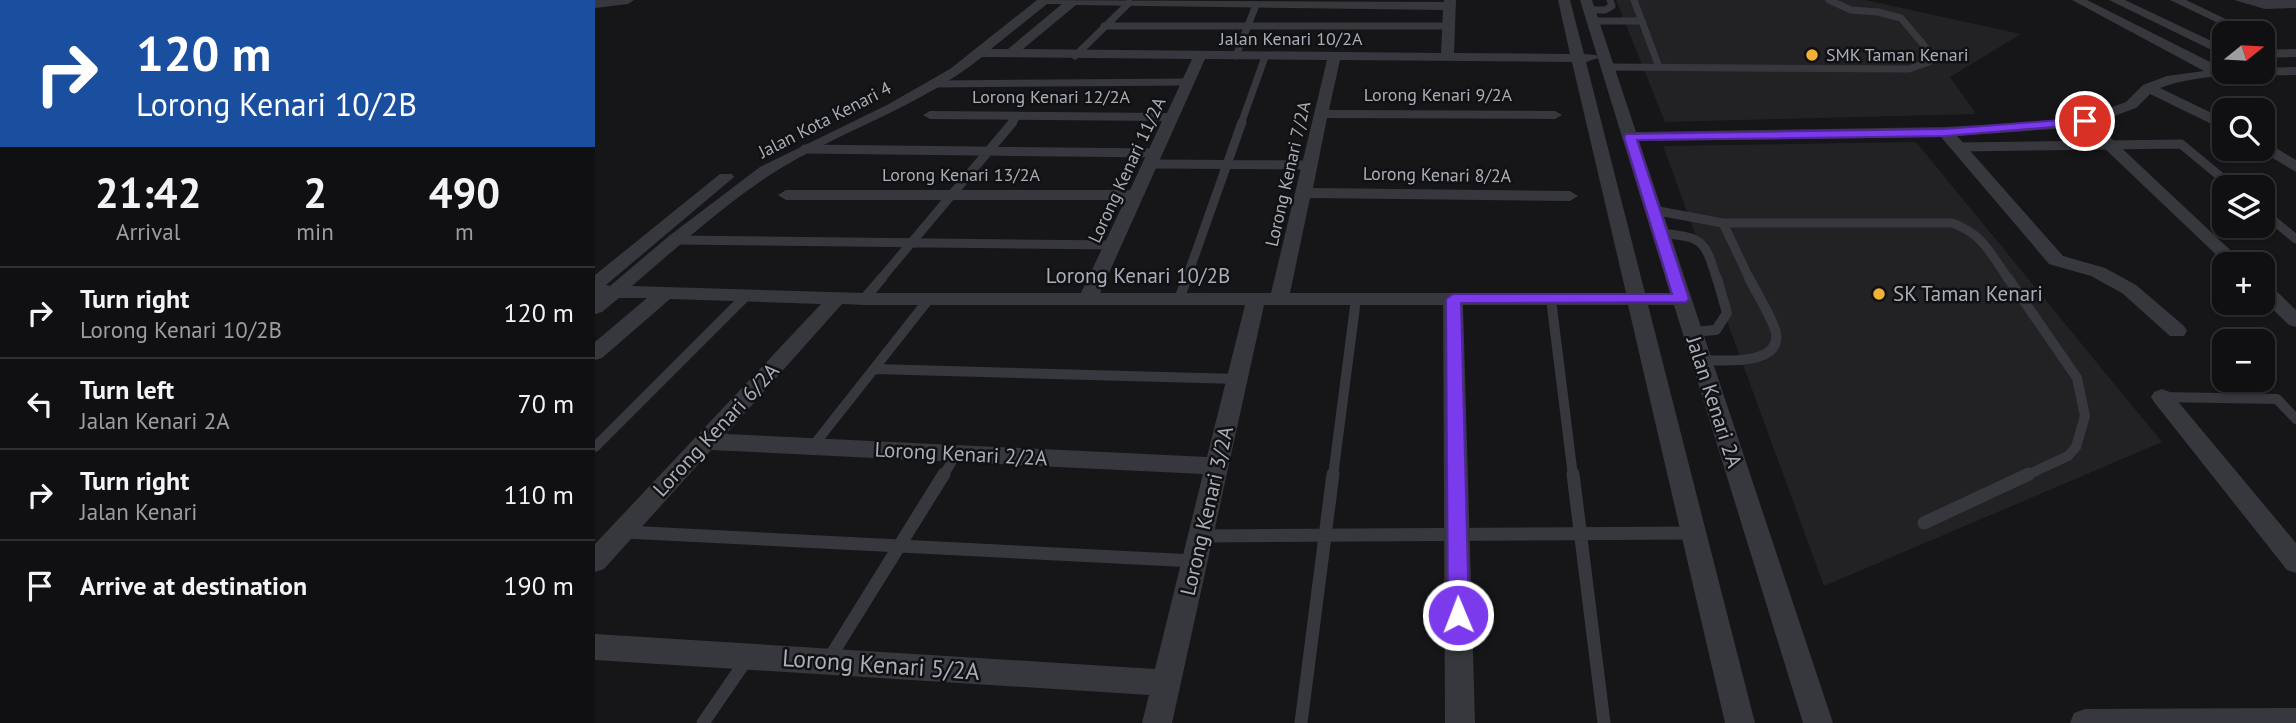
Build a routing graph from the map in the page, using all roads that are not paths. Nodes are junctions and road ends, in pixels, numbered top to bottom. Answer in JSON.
{"nodes":[{"id":1,"x":628,"y":0,"type":"edge"},
{"id":2,"x":1044,"y":0,"type":"edge"},
{"id":3,"x":1564,"y":0,"type":"edge"},
{"id":4,"x":1611,"y":0,"type":"edge"},
{"id":5,"x":1635,"y":0,"type":"edge"},
{"id":6,"x":1829,"y":0,"type":"edge"},
{"id":7,"x":2078,"y":0,"type":"edge"},
{"id":8,"x":2115,"y":0,"type":"edge"},
{"id":9,"x":2176,"y":0,"type":"edge"},
{"id":10,"x":2240,"y":0,"type":"edge"},
{"id":11,"x":1065,"y":1,"type":"edge"},
{"id":12,"x":1122,"y":2,"type":"edge"},
{"id":13,"x":1177,"y":2,"type":"edge"},
{"id":14,"x":1449,"y":3,"type":"edge"},
{"id":15,"x":595,"y":4,"type":"edge"},
{"id":16,"x":2296,"y":4,"type":"edge"},
{"id":17,"x":1256,"y":5,"type":"junction"},
{"id":18,"x":1589,"y":10,"type":"edge"},
{"id":19,"x":1641,"y":21,"type":"junction"},
{"id":20,"x":2222,"y":21,"type":"edge"},
{"id":21,"x":1104,"y":26,"type":"junction"},
{"id":22,"x":1248,"y":26,"type":"junction"},
{"id":23,"x":1449,"y":26,"type":"junction"},
{"id":24,"x":2275,"y":45,"type":"edge"},
{"id":25,"x":2212,"y":46,"type":"edge"},
{"id":26,"x":979,"y":53,"type":"junction"},
{"id":27,"x":2294,"y":53,"type":"edge"},
{"id":28,"x":1010,"y":54,"type":"junction"},
{"id":29,"x":2275,"y":54,"type":"edge"},
{"id":30,"x":1075,"y":56,"type":"junction"},
{"id":31,"x":1200,"y":56,"type":"junction"},
{"id":32,"x":1235,"y":56,"type":"junction"},
{"id":33,"x":1265,"y":57,"type":"junction"},
{"id":34,"x":1334,"y":57,"type":"junction"},
{"id":35,"x":1447,"y":57,"type":"junction"},
{"id":36,"x":1578,"y":58,"type":"junction"},
{"id":37,"x":1605,"y":62,"type":"junction"},
{"id":38,"x":1659,"y":67,"type":"junction"},
{"id":39,"x":2212,"y":69,"type":"edge"},
{"id":40,"x":2296,"y":71,"type":"edge"},
{"id":41,"x":2275,"y":72,"type":"edge"},
{"id":42,"x":2212,"y":74,"type":"edge"},
{"id":43,"x":1188,"y":82,"type":"junction"},
{"id":44,"x":936,"y":84,"type":"junction"},
{"id":45,"x":2148,"y":88,"type":"junction"},
{"id":46,"x":1321,"y":114,"type":"junction"},
{"id":47,"x":930,"y":115,"type":"dead end"},
{"id":48,"x":1555,"y":115,"type":"dead end"},
{"id":49,"x":1018,"y":116,"type":"junction"},
{"id":50,"x":1172,"y":117,"type":"junction"},
{"id":51,"x":2212,"y":119,"type":"edge"},
{"id":52,"x":2085,"y":121,"type":"junction"},
{"id":53,"x":1945,"y":132,"type":"junction"},
{"id":54,"x":1630,"y":137,"type":"junction"},
{"id":55,"x":2110,"y":145,"type":"junction"},
{"id":56,"x":1959,"y":147,"type":"junction"},
{"id":57,"x":804,"y":149,"type":"junction"},
{"id":58,"x":989,"y":151,"type":"junction"},
{"id":59,"x":2275,"y":153,"type":"edge"},
{"id":60,"x":1153,"y":158,"type":"junction"},
{"id":61,"x":1225,"y":164,"type":"junction"},
{"id":62,"x":1310,"y":165,"type":"junction"},
{"id":63,"x":2296,"y":167,"type":"edge"},
{"id":64,"x":2218,"y":175,"type":"edge"},
{"id":65,"x":726,"y":177,"type":"dead end"},
{"id":66,"x":1303,"y":193,"type":"junction"},
{"id":67,"x":953,"y":194,"type":"junction"},
{"id":68,"x":786,"y":195,"type":"dead end"},
{"id":69,"x":1136,"y":195,"type":"junction"},
{"id":70,"x":1570,"y":196,"type":"dead end"},
{"id":71,"x":1653,"y":210,"type":"junction"},
{"id":72,"x":2275,"y":222,"type":"edge"},
{"id":73,"x":1723,"y":223,"type":"junction"},
{"id":74,"x":1661,"y":233,"type":"junction"},
{"id":75,"x":2296,"y":239,"type":"edge"},
{"id":76,"x":675,"y":240,"type":"junction"},
{"id":77,"x":912,"y":243,"type":"junction"},
{"id":78,"x":1113,"y":245,"type":"junction"},
{"id":79,"x":2223,"y":252,"type":"edge"},
{"id":80,"x":595,"y":285,"type":"edge"},
{"id":81,"x":595,"y":291,"type":"edge"},
{"id":82,"x":615,"y":292,"type":"junction"},
{"id":83,"x":664,"y":293,"type":"junction"},
{"id":84,"x":746,"y":296,"type":"junction"},
{"id":85,"x":837,"y":298,"type":"junction"},
{"id":86,"x":864,"y":299,"type":"junction"},
{"id":87,"x":929,"y":299,"type":"junction"},
{"id":88,"x":1088,"y":299,"type":"junction"},
{"id":89,"x":1179,"y":299,"type":"junction"},
{"id":90,"x":1268,"y":299,"type":"junction"},
{"id":91,"x":1356,"y":299,"type":"junction"},
{"id":92,"x":1453,"y":299,"type":"junction"},
{"id":93,"x":1551,"y":299,"type":"junction"},
{"id":94,"x":1636,"y":299,"type":"junction"},
{"id":95,"x":1681,"y":299,"type":"junction"},
{"id":96,"x":2275,"y":301,"type":"edge"},
{"id":97,"x":595,"y":308,"type":"edge"},
{"id":98,"x":2296,"y":321,"type":"edge"},
{"id":99,"x":2177,"y":331,"type":"dead end"},
{"id":100,"x":1692,"y":332,"type":"junction"},
{"id":101,"x":595,"y":353,"type":"edge"},
{"id":102,"x":1701,"y":360,"type":"junction"},
{"id":103,"x":874,"y":369,"type":"junction"},
{"id":104,"x":1238,"y":379,"type":"junction"},
{"id":105,"x":2162,"y":397,"type":"joint"},
{"id":106,"x":2296,"y":419,"type":"edge"},
{"id":107,"x":705,"y":441,"type":"junction"},
{"id":108,"x":813,"y":446,"type":"junction"},
{"id":109,"x":595,"y":447,"type":"edge"},
{"id":110,"x":957,"y":453,"type":"junction"},
{"id":111,"x":1217,"y":466,"type":"junction"},
{"id":112,"x":1924,"y":523,"type":"dead end"},
{"id":113,"x":622,"y":532,"type":"junction"},
{"id":114,"x":1580,"y":533,"type":"junction"},
{"id":115,"x":1693,"y":533,"type":"junction"},
{"id":116,"x":1457,"y":534,"type":"junction"},
{"id":117,"x":1325,"y":535,"type":"junction"},
{"id":118,"x":1201,"y":536,"type":"junction"},
{"id":119,"x":899,"y":546,"type":"junction"},
{"id":120,"x":595,"y":561,"type":"edge"},
{"id":121,"x":1195,"y":561,"type":"junction"},
{"id":122,"x":2296,"y":562,"type":"edge"},
{"id":123,"x":595,"y":648,"type":"edge"},
{"id":124,"x":748,"y":657,"type":"junction"},
{"id":125,"x":827,"y":662,"type":"junction"},
{"id":126,"x":1167,"y":683,"type":"junction"},
{"id":127,"x":2296,"y":722,"type":"edge"},
{"id":128,"x":703,"y":723,"type":"edge"},
{"id":129,"x":1157,"y":723,"type":"edge"},
{"id":130,"x":1301,"y":723,"type":"edge"},
{"id":131,"x":1460,"y":723,"type":"edge"},
{"id":132,"x":1604,"y":723,"type":"edge"},
{"id":133,"x":1740,"y":723,"type":"edge"},
{"id":134,"x":1818,"y":723,"type":"edge"},
{"id":135,"x":2085,"y":723,"type":"edge"}],
"edges":[{"from":1,"to":15,"type":"street"},
{"from":2,"to":11,"type":"street"},
{"from":2,"to":26,"type":"street","name":"Jalan Kota Kenari 4"},
{"from":3,"to":36,"type":"street"},
{"from":4,"to":18,"type":"lane"},
{"from":5,"to":19,"type":"lane"},
{"from":6,"to":38,"type":"lane"},
{"from":7,"to":39,"type":"street"},
{"from":8,"to":25,"type":"street"},
{"from":9,"to":20,"type":"street"},
{"from":10,"to":16,"type":"street"},
{"from":11,"to":12,"type":"street"},
{"from":11,"to":28,"type":"street"},
{"from":12,"to":13,"type":"street"},
{"from":12,"to":21,"type":"lane"},
{"from":13,"to":17,"type":"street"},
{"from":14,"to":17,"type":"street"},
{"from":14,"to":23,"type":"street"},
{"from":17,"to":22,"type":"lane"},
{"from":18,"to":19,"type":"lane"},
{"from":18,"to":37,"type":"street","name":"Jalan Kenari 2A"},
{"from":19,"to":38,"type":"lane"},
{"from":21,"to":22,"type":"lane"},
{"from":21,"to":30,"type":"lane"},
{"from":22,"to":23,"type":"lane"},
{"from":22,"to":32,"type":"lane"},
{"from":23,"to":35,"type":"street"},
{"from":24,"to":27,"type":"street"},
{"from":26,"to":28,"type":"street","name":"Jalan Kenari 10/2A"},
{"from":26,"to":44,"type":"street","name":"Jalan Kota Kenari 4"},
{"from":27,"to":29,"type":"street"},
{"from":28,"to":30,"type":"street","name":"Jalan Kenari 10/2A"},
{"from":30,"to":31,"type":"street","name":"Jalan Kenari 10/2A"},
{"from":31,"to":32,"type":"street","name":"Jalan Kenari 10/2A"},
{"from":31,"to":43,"type":"street","name":"Lorong Kenari 11/2A"},
{"from":32,"to":33,"type":"street","name":"Jalan Kenari 10/2A"},
{"from":33,"to":34,"type":"street","name":"Jalan Kenari 10/2A"},
{"from":33,"to":61,"type":"lane"},
{"from":34,"to":35,"type":"street","name":"Jalan Kenari 10/2A"},
{"from":34,"to":46,"type":"street","name":"Lorong Kenari 7/2A"},
{"from":35,"to":36,"type":"street","name":"Jalan Kenari 10/2A"},
{"from":36,"to":37,"type":"street","name":"Jalan Kenari 10/2A"},
{"from":36,"to":94,"type":"street"},
{"from":37,"to":38,"type":"lane"},
{"from":37,"to":54,"type":"street","name":"Jalan Kenari 2A"},
{"from":40,"to":41,"type":"street"},
{"from":42,"to":45,"type":"street"},
{"from":43,"to":44,"type":"lane"},
{"from":43,"to":50,"type":"street","name":"Lorong Kenari 11/2A"},
{"from":44,"to":57,"type":"street","name":"Jalan Kota Kenari 4"},
{"from":45,"to":51,"type":"street"},
{"from":45,"to":52,"type":"street"},
{"from":46,"to":48,"type":"street","name":"Lorong Kenari 9/2A"},
{"from":46,"to":62,"type":"street","name":"Lorong Kenari 7/2A"},
{"from":47,"to":49,"type":"street","name":"Lorong Kenari 12/2A"},
{"from":49,"to":50,"type":"street","name":"Lorong Kenari 12/2A"},
{"from":49,"to":58,"type":"lane"},
{"from":50,"to":60,"type":"street","name":"Lorong Kenari 11/2A"},
{"from":52,"to":53,"type":"street"},
{"from":52,"to":55,"type":"street"},
{"from":53,"to":54,"type":"street"},
{"from":53,"to":56,"type":"street"},
{"from":54,"to":71,"type":"street","name":"Jalan Kenari 2A"},
{"from":55,"to":56,"type":"lane"},
{"from":55,"to":64,"type":"lane"},
{"from":55,"to":79,"type":"street"},
{"from":56,"to":99,"type":"street"},
{"from":57,"to":58,"type":"lane"},
{"from":57,"to":76,"type":"street","name":"Jalan Kota Kenari 4"},
{"from":58,"to":60,"type":"lane"},
{"from":58,"to":67,"type":"lane"},
{"from":59,"to":63,"type":"street"},
{"from":60,"to":61,"type":"lane"},
{"from":60,"to":69,"type":"street","name":"Lorong Kenari 11/2A"},
{"from":61,"to":62,"type":"lane"},
{"from":61,"to":89,"type":"lane"},
{"from":62,"to":66,"type":"street","name":"Lorong Kenari 7/2A"},
{"from":65,"to":80,"type":"street"},
{"from":66,"to":70,"type":"street","name":"Lorong Kenari 8/2A"},
{"from":66,"to":90,"type":"street","name":"Lorong Kenari 7/2A"},
{"from":67,"to":68,"type":"street","name":"Lorong Kenari 13/2A"},
{"from":67,"to":69,"type":"street","name":"Lorong Kenari 13/2A"},
{"from":67,"to":77,"type":"lane"},
{"from":69,"to":78,"type":"street","name":"Lorong Kenari 11/2A"},
{"from":71,"to":73,"type":"lane"},
{"from":71,"to":74,"type":"street","name":"Jalan Kenari 2A"},
{"from":72,"to":75,"type":"lane"},
{"from":73,"to":102,"type":"lane"},
{"from":73,"to":112,"type":"lane"},
{"from":74,"to":95,"type":"street","name":"Jalan Kenari 2A"},
{"from":74,"to":100,"type":"lane"},
{"from":76,"to":77,"type":"lane"},
{"from":76,"to":82,"type":"street","name":"Jalan Kota Kenari 4"},
{"from":77,"to":78,"type":"lane"},
{"from":77,"to":86,"type":"lane"},
{"from":78,"to":88,"type":"street","name":"Lorong Kenari 11/2A"},
{"from":81,"to":82,"type":"street","name":"Lorong Kenari 10/2B"},
{"from":82,"to":83,"type":"street","name":"Lorong Kenari 10/2B"},
{"from":82,"to":97,"type":"street","name":"Jalan Kota Kenari 4"},
{"from":83,"to":84,"type":"street","name":"Lorong Kenari 10/2B"},
{"from":83,"to":101,"type":"street"},
{"from":84,"to":85,"type":"street","name":"Lorong Kenari 10/2B"},
{"from":84,"to":109,"type":"lane"},
{"from":85,"to":86,"type":"street","name":"Lorong Kenari 10/2B"},
{"from":85,"to":107,"type":"street","name":"Lorong Kenari 6/2A"},
{"from":86,"to":87,"type":"street","name":"Lorong Kenari 10/2B"},
{"from":87,"to":88,"type":"street","name":"Lorong Kenari 10/2B"},
{"from":87,"to":103,"type":"lane"},
{"from":88,"to":89,"type":"street","name":"Lorong Kenari 10/2B"},
{"from":89,"to":90,"type":"street","name":"Lorong Kenari 10/2B"},
{"from":90,"to":91,"type":"street","name":"Lorong Kenari 10/2B"},
{"from":90,"to":104,"type":"street","name":"Lorong Kenari 3/2A"},
{"from":91,"to":92,"type":"street","name":"Lorong Kenari 10/2B"},
{"from":91,"to":117,"type":"lane"},
{"from":92,"to":93,"type":"street","name":"Lorong Kenari 10/2B"},
{"from":92,"to":116,"type":"street"},
{"from":93,"to":94,"type":"street","name":"Lorong Kenari 10/2B"},
{"from":93,"to":114,"type":"lane"},
{"from":94,"to":95,"type":"street","name":"Lorong Kenari 10/2B"},
{"from":94,"to":115,"type":"street"},
{"from":95,"to":100,"type":"street","name":"Jalan Kenari 2A"},
{"from":96,"to":98,"type":"street"},
{"from":100,"to":102,"type":"street","name":"Jalan Kenari 2A"},
{"from":102,"to":134,"type":"street","name":"Jalan Kenari 2A"},
{"from":103,"to":104,"type":"lane"},
{"from":103,"to":108,"type":"lane"},
{"from":104,"to":111,"type":"street","name":"Lorong Kenari 3/2A"},
{"from":105,"to":106,"type":"lane"},
{"from":105,"to":122,"type":"street"},
{"from":107,"to":108,"type":"street","name":"Lorong Kenari 2/2A"},
{"from":107,"to":113,"type":"street","name":"Lorong Kenari 6/2A"},
{"from":108,"to":110,"type":"street","name":"Lorong Kenari 2/2A"},
{"from":110,"to":111,"type":"street","name":"Lorong Kenari 2/2A"},
{"from":110,"to":119,"type":"lane"},
{"from":111,"to":118,"type":"street","name":"Lorong Kenari 3/2A"},
{"from":113,"to":119,"type":"lane"},
{"from":113,"to":120,"type":"street","name":"Lorong Kenari 6/2A"},
{"from":114,"to":115,"type":"lane"},
{"from":114,"to":116,"type":"lane"},
{"from":114,"to":132,"type":"lane"},
{"from":115,"to":133,"type":"street"},
{"from":116,"to":117,"type":"lane"},
{"from":116,"to":131,"type":"street"},
{"from":117,"to":118,"type":"lane"},
{"from":117,"to":130,"type":"lane"},
{"from":118,"to":121,"type":"street","name":"Lorong Kenari 3/2A"},
{"from":119,"to":121,"type":"lane"},
{"from":119,"to":125,"type":"lane"},
{"from":121,"to":126,"type":"street","name":"Lorong Kenari 3/2A"},
{"from":123,"to":124,"type":"street","name":"Lorong Kenari 5/2A"},
{"from":124,"to":125,"type":"street","name":"Lorong Kenari 5/2A"},
{"from":124,"to":128,"type":"lane"},
{"from":125,"to":126,"type":"street","name":"Lorong Kenari 5/2A"},
{"from":126,"to":129,"type":"street","name":"Lorong Kenari 3/2A"},
{"from":127,"to":135,"type":"street"}]}
